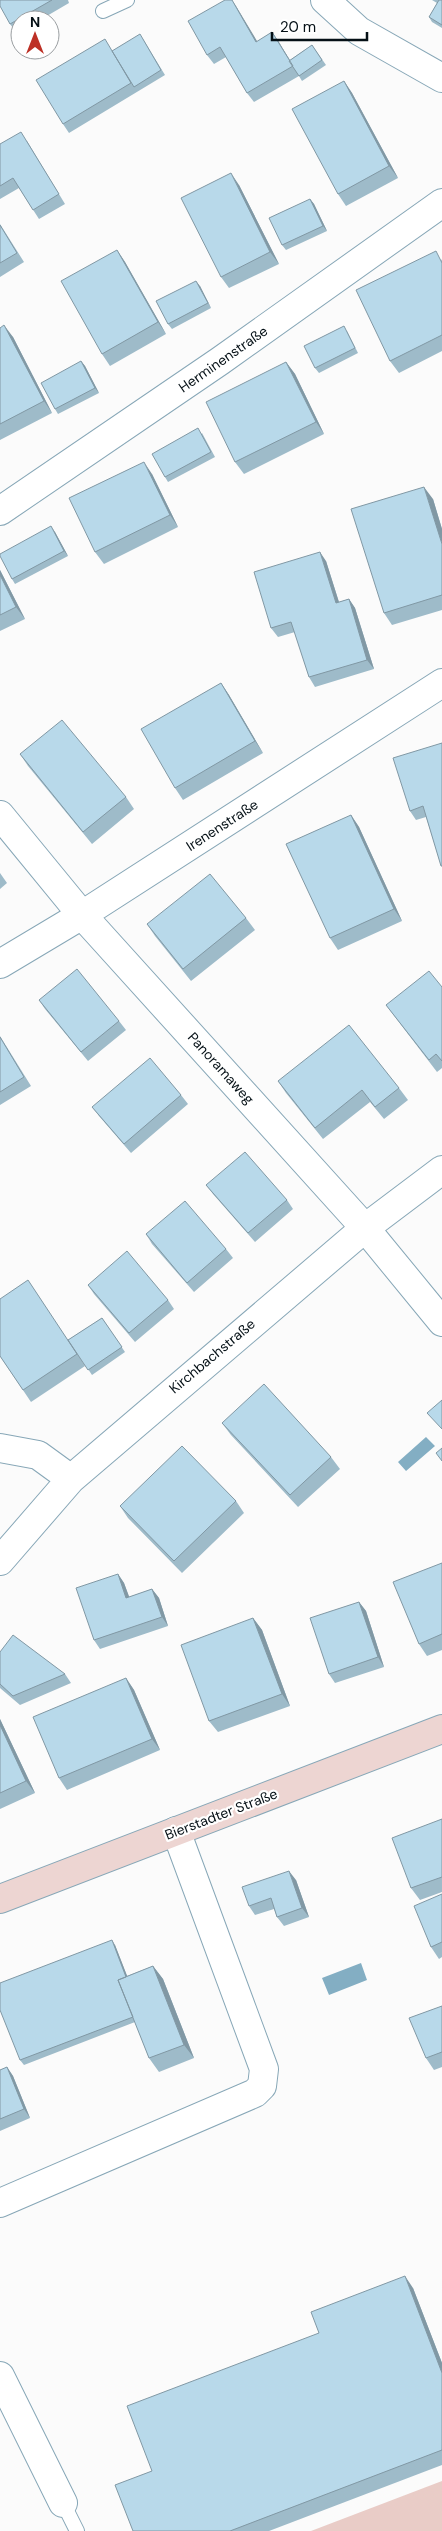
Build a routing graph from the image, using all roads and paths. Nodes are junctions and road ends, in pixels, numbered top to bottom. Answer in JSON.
{"nodes":[{"id":1,"x":127,"y":0,"type":"edge"},
{"id":2,"x":325,"y":0,"type":"edge"},
{"id":3,"x":102,"y":11,"type":"dead end"},
{"id":4,"x":442,"y":78,"type":"edge"},
{"id":5,"x":442,"y":203,"type":"edge"},
{"id":6,"x":0,"y":511,"type":"edge"},
{"id":7,"x":442,"y":683,"type":"edge"},
{"id":8,"x":0,"y":815,"type":"edge"},
{"id":9,"x":82,"y":915,"type":"junction"},
{"id":10,"x":0,"y":964,"type":"edge"},
{"id":11,"x":442,"y":1170,"type":"edge"},
{"id":12,"x":365,"y":1228,"type":"junction"},
{"id":13,"x":442,"y":1322,"type":"edge"},
{"id":14,"x":0,"y":1448,"type":"edge"},
{"id":15,"x":71,"y":1479,"type":"junction"},
{"id":16,"x":0,"y":1561,"type":"edge"},
{"id":17,"x":442,"y":1728,"type":"edge"},
{"id":18,"x":176,"y":1831,"type":"junction"},
{"id":19,"x":0,"y":1900,"type":"edge"},
{"id":20,"x":0,"y":2203,"type":"edge"},
{"id":21,"x":0,"y":2376,"type":"edge"},
{"id":22,"x":63,"y":2503,"type":"joint"},
{"id":23,"x":76,"y":2531,"type":"edge"}],
"edges":[{"from":1,"to":3,"type":"lane"},
{"from":2,"to":4,"type":"street"},
{"from":5,"to":6,"type":"street","name":"Herminenstraße"},
{"from":7,"to":9,"type":"street","name":"Irenenstraße"},
{"from":8,"to":9,"type":"street","name":"Panoramaweg"},
{"from":9,"to":10,"type":"street","name":"Irenenstraße"},
{"from":9,"to":12,"type":"street","name":"Panoramaweg"},
{"from":11,"to":12,"type":"street","name":"Kirchbachstraße"},
{"from":12,"to":13,"type":"street","name":"Panoramaweg"},
{"from":12,"to":15,"type":"street","name":"Kirchbachstraße"},
{"from":14,"to":15,"type":"street"},
{"from":15,"to":16,"type":"street","name":"Kirchbachstraße"},
{"from":17,"to":18,"type":"main road","name":"Bierstadter Straße"},
{"from":18,"to":19,"type":"main road","name":"Bierstadter Straße"},
{"from":18,"to":20,"type":"street"},
{"from":21,"to":22,"type":"street"},
{"from":22,"to":23,"type":"lane"}]}
